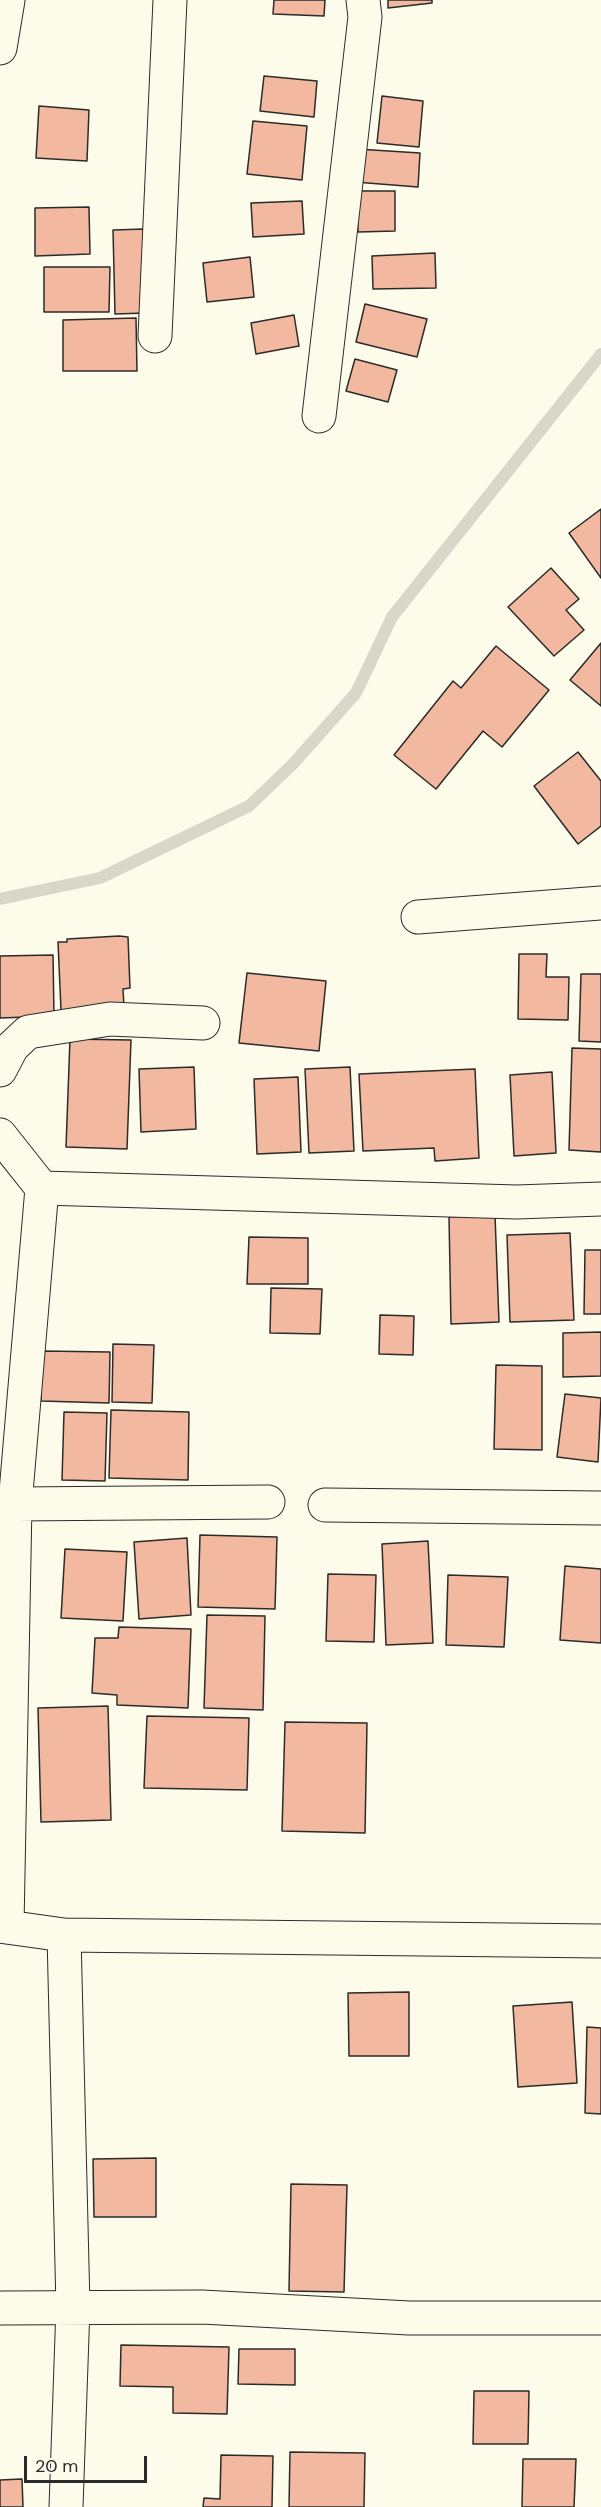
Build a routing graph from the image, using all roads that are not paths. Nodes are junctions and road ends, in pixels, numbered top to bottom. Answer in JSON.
{"nodes":[{"id":1,"x":8,"y":0,"type":"edge"},
{"id":2,"x":170,"y":0,"type":"edge"},
{"id":3,"x":363,"y":0,"type":"edge"},
{"id":4,"x":0,"y":48,"type":"edge"},
{"id":5,"x":155,"y":336,"type":"dead end"},
{"id":6,"x":319,"y":416,"type":"dead end"},
{"id":7,"x":601,"y":903,"type":"edge"},
{"id":8,"x":418,"y":917,"type":"dead end"},
{"id":9,"x":203,"y":1023,"type":"dead end"},
{"id":10,"x":0,"y":1070,"type":"edge"},
{"id":11,"x":0,"y":1135,"type":"edge"},
{"id":12,"x":42,"y":1188,"type":"junction"},
{"id":13,"x":601,"y":1199,"type":"edge"},
{"id":14,"x":268,"y":1502,"type":"dead end"},
{"id":15,"x":15,"y":1504,"type":"junction"},
{"id":16,"x":326,"y":1504,"type":"dead end"},
{"id":17,"x":601,"y":1508,"type":"edge"},
{"id":18,"x":3,"y":1926,"type":"edge"},
{"id":19,"x":64,"y":1935,"type":"junction"},
{"id":20,"x":601,"y":1941,"type":"edge"},
{"id":21,"x":73,"y":2307,"type":"junction"},
{"id":22,"x":0,"y":2308,"type":"edge"},
{"id":23,"x":601,"y":2318,"type":"edge"},
{"id":24,"x":66,"y":2507,"type":"edge"}],
"edges":[{"from":1,"to":4,"type":"street"},
{"from":2,"to":5,"type":"street"},
{"from":3,"to":6,"type":"street"},
{"from":7,"to":8,"type":"street"},
{"from":9,"to":10,"type":"street"},
{"from":11,"to":12,"type":"street"},
{"from":12,"to":13,"type":"street"},
{"from":12,"to":15,"type":"street"},
{"from":14,"to":15,"type":"street"},
{"from":15,"to":18,"type":"street"},
{"from":16,"to":17,"type":"street"},
{"from":18,"to":19,"type":"street"},
{"from":19,"to":20,"type":"street"},
{"from":19,"to":21,"type":"street"},
{"from":21,"to":22,"type":"street"},
{"from":21,"to":23,"type":"street"},
{"from":21,"to":24,"type":"street"}]}
